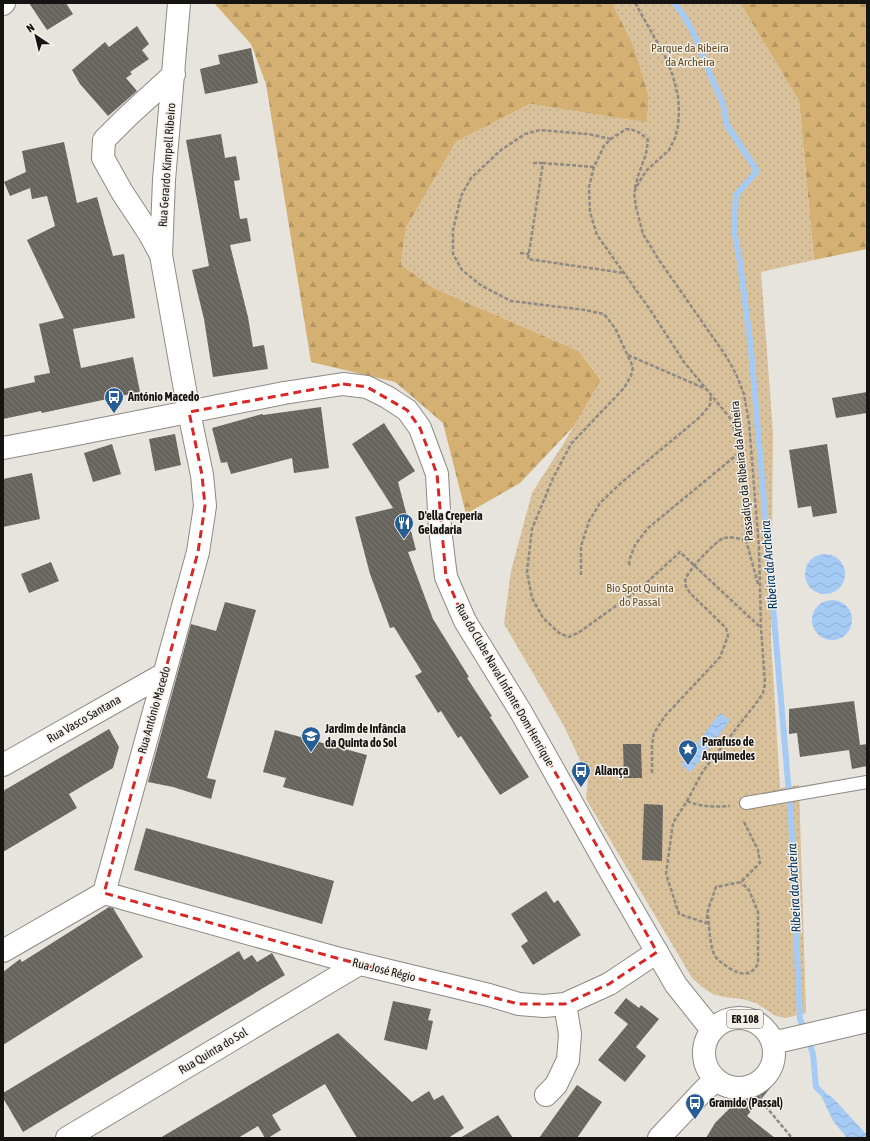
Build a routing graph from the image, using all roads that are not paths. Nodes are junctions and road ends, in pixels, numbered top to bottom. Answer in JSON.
{"nodes":[{"id":1,"x":179,"y":3,"type":"edge"},
{"id":2,"x":174,"y":74,"type":"junction"},
{"id":3,"x":161,"y":255,"type":"junction"},
{"id":4,"x":189,"y":412,"type":"junction"},
{"id":5,"x":3,"y":448,"type":"edge"},
{"id":6,"x":164,"y":674,"type":"junction"},
{"id":7,"x":3,"y":765,"type":"edge"},
{"id":8,"x":867,"y":782,"type":"edge"},
{"id":9,"x":741,"y":804,"type":"road end"},
{"id":10,"x":104,"y":893,"type":"junction"},
{"id":11,"x":3,"y":951,"type":"edge"},
{"id":12,"x":657,"y":952,"type":"junction"},
{"id":13,"x":359,"y":964,"type":"junction"},
{"id":14,"x":565,"y":1004,"type":"junction"},
{"id":15,"x":867,"y":1021,"type":"edge"},
{"id":16,"x":712,"y":1030,"type":"junction"},
{"id":17,"x":772,"y":1040,"type":"junction"},
{"id":18,"x":716,"y":1081,"type":"junction"},
{"id":19,"x":546,"y":1095,"type":"dead end"},
{"id":20,"x":67,"y":1138,"type":"edge"},
{"id":21,"x":659,"y":1138,"type":"edge"}],
"edges":[{"from":1,"to":2,"type":"street","name":"Rua Gerardo Kimpell Ribeiro"},
{"from":2,"to":3,"type":"street","name":"Rua Gerardo Kimpell Ribeiro"},
{"from":2,"to":3,"type":"street","name":"Rua Gerardo Kimpell Ribeiro"},
{"from":3,"to":4,"type":"street","name":"Rua Gerardo Kimpell Ribeiro"},
{"from":4,"to":5,"type":"street","name":"Rua do Clube Naval Infante Dom Henrique"},
{"from":4,"to":6,"type":"street","name":"Rua António Macedo"},
{"from":4,"to":12,"type":"street","name":"Rua do Clube Naval Infante Dom Henrique"},
{"from":6,"to":7,"type":"street","name":"Rua Vasco Santana"},
{"from":6,"to":10,"type":"street","name":"Rua António Macedo"},
{"from":8,"to":9,"type":"lane"},
{"from":10,"to":11,"type":"street"},
{"from":10,"to":13,"type":"street","name":"Rua José Régio"},
{"from":12,"to":14,"type":"street","name":"Rua José Régio"},
{"from":12,"to":16,"type":"street","name":"Rua do Clube Naval Infante Dom Henrique"},
{"from":13,"to":14,"type":"street","name":"Rua José Régio"},
{"from":13,"to":20,"type":"street","name":"Rua Quinta do Sol"},
{"from":14,"to":19,"type":"street"},
{"from":15,"to":17,"type":"street","number":"ER 108"},
{"from":16,"to":17,"type":"street","number":"ER 108"},
{"from":16,"to":18,"type":"street","number":"ER 108"},
{"from":17,"to":18,"type":"street","number":"ER 108"},
{"from":18,"to":21,"type":"street"}]}
